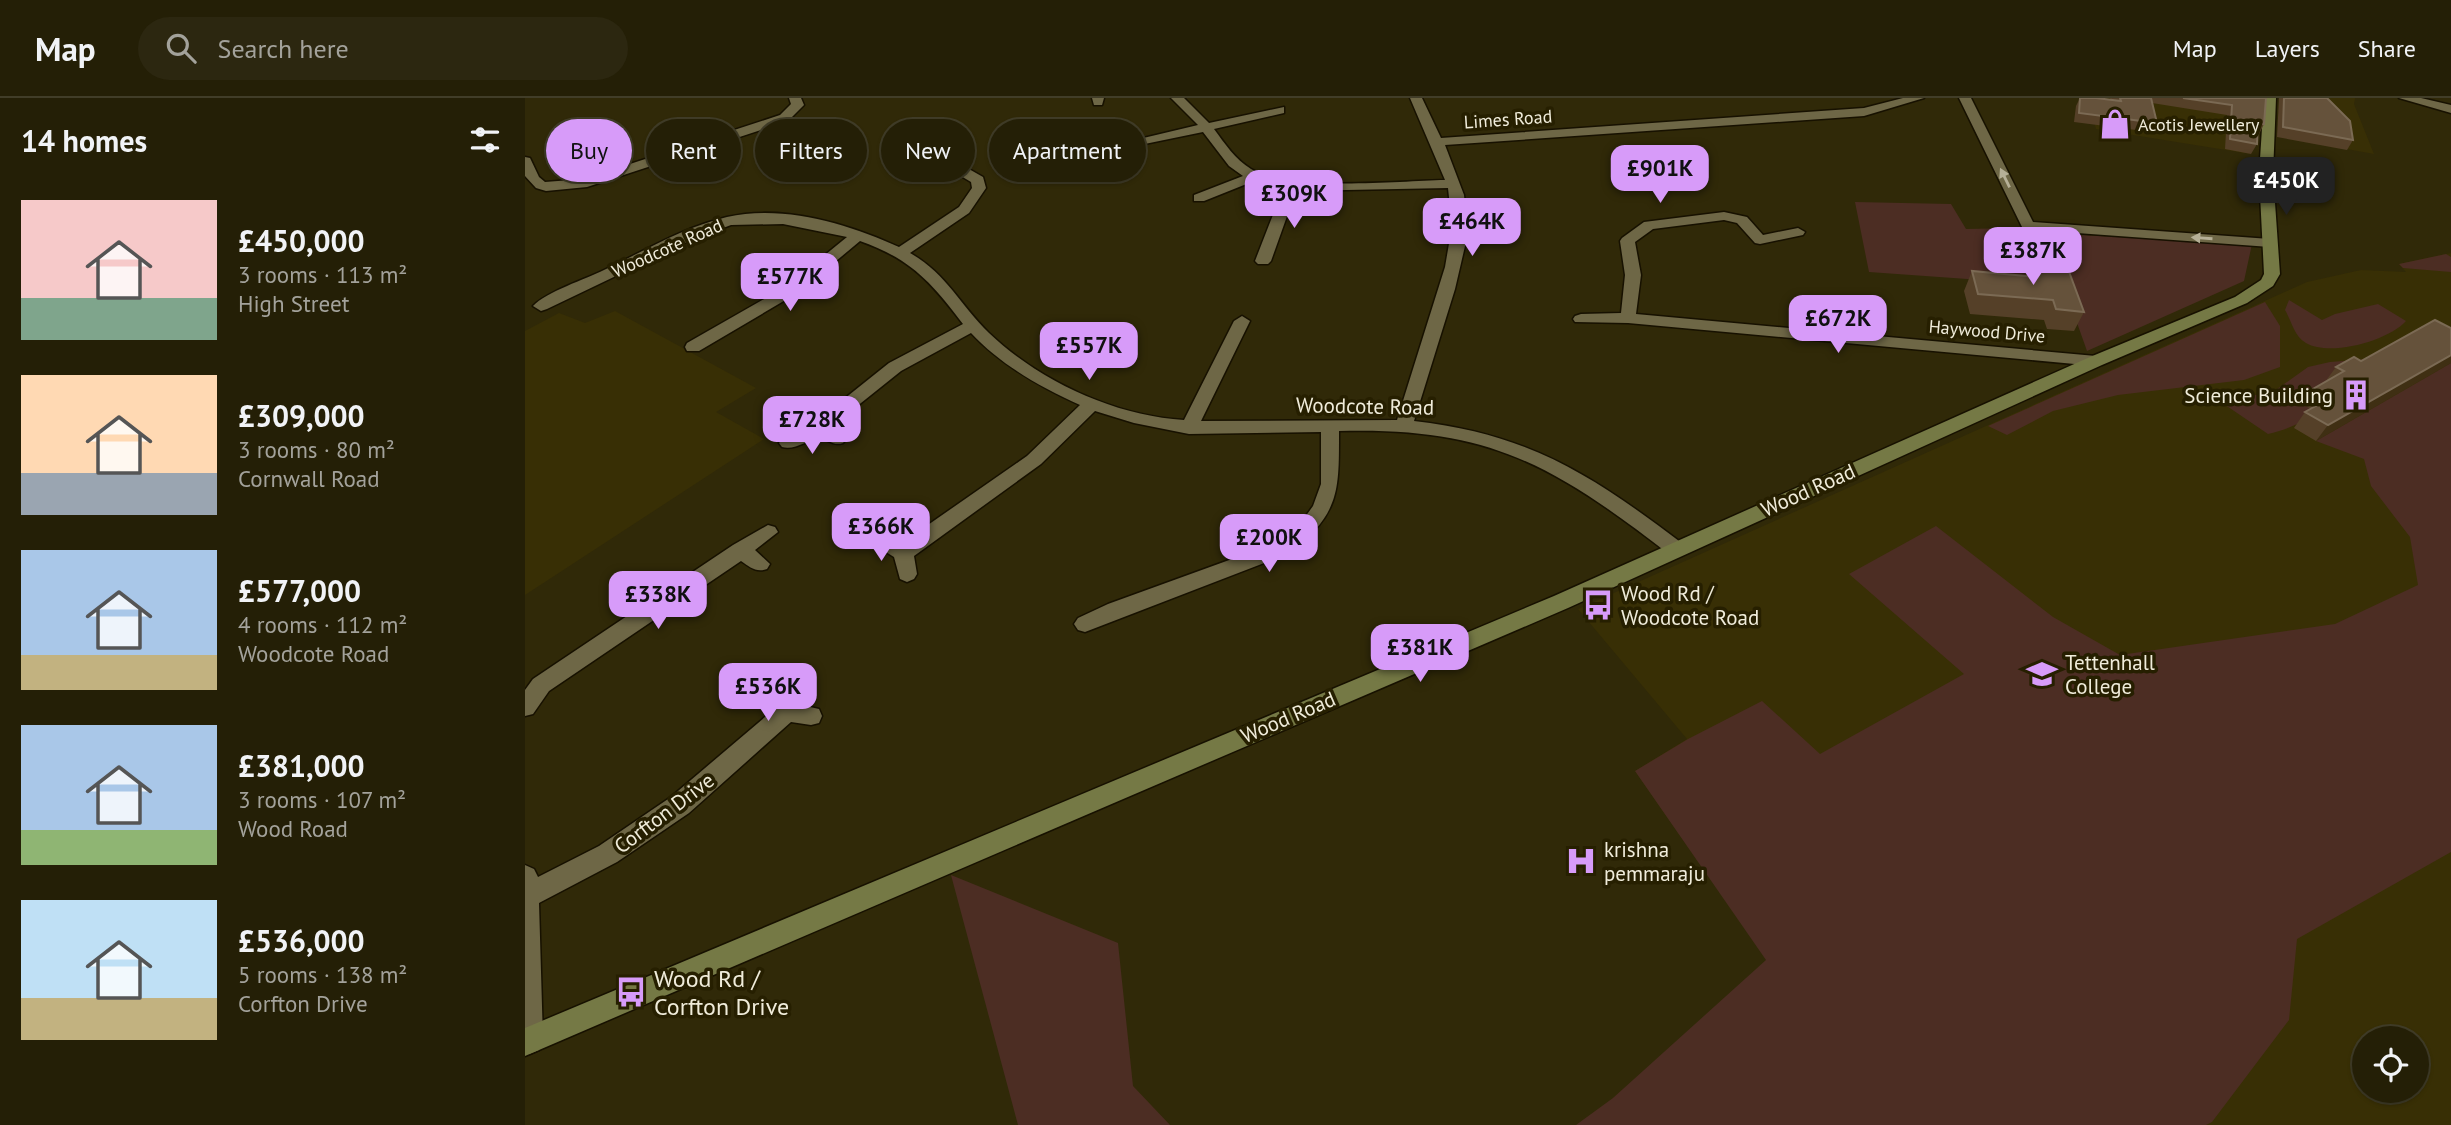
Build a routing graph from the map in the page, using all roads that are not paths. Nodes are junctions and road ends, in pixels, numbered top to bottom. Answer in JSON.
{"nodes":[{"id":1,"x":795,"y":98,"type":"edge"},
{"id":2,"x":1177,"y":98,"type":"edge"},
{"id":3,"x":1415,"y":98,"type":"edge"},
{"id":4,"x":1918,"y":98,"type":"edge"},
{"id":5,"x":1965,"y":98,"type":"edge"},
{"id":6,"x":2270,"y":98,"type":"edge"},
{"id":7,"x":2405,"y":98,"type":"edge"},
{"id":8,"x":2451,"y":109,"type":"edge"},
{"id":9,"x":1280,"y":110,"type":"dead end"},
{"id":10,"x":1205,"y":127,"type":"junction"},
{"id":11,"x":1146,"y":141,"type":"edge"},
{"id":12,"x":1435,"y":142,"type":"junction"},
{"id":13,"x":525,"y":161,"type":"edge"},
{"id":14,"x":1252,"y":177,"type":"junction"},
{"id":15,"x":975,"y":178,"type":"edge"},
{"id":16,"x":1454,"y":184,"type":"junction"},
{"id":17,"x":1291,"y":187,"type":"junction"},
{"id":18,"x":1182,"y":195,"type":"dead end"},
{"id":19,"x":1798,"y":232,"type":"dead end"},
{"id":20,"x":857,"y":236,"type":"junction"},
{"id":21,"x":2270,"y":243,"type":"junction"},
{"id":22,"x":899,"y":254,"type":"junction"},
{"id":23,"x":1263,"y":261,"type":"dead end"},
{"id":24,"x":564,"y":295,"type":"junction"},
{"id":25,"x":580,"y":303,"type":"dead end"},
{"id":26,"x":541,"y":306,"type":"dead end"},
{"id":27,"x":1628,"y":318,"type":"junction"},
{"id":28,"x":1581,"y":319,"type":"dead end"},
{"id":29,"x":1242,"y":321,"type":"dead end"},
{"id":30,"x":973,"y":325,"type":"junction"},
{"id":31,"x":692,"y":347,"type":"dead end"},
{"id":32,"x":2096,"y":361,"type":"junction"},
{"id":33,"x":1091,"y":404,"type":"junction"},
{"id":34,"x":1330,"y":426,"type":"junction"},
{"id":35,"x":1404,"y":426,"type":"junction"},
{"id":36,"x":1189,"y":428,"type":"junction"},
{"id":37,"x":788,"y":443,"type":"dead end"},
{"id":38,"x":768,"y":532,"type":"dead end"},
{"id":39,"x":875,"y":536,"type":"dead end"},
{"id":40,"x":1676,"y":549,"type":"junction"},
{"id":41,"x":740,"y":550,"type":"junction"},
{"id":42,"x":903,"y":553,"type":"junction"},
{"id":43,"x":760,"y":564,"type":"dead end"},
{"id":44,"x":907,"y":574,"type":"dead end"},
{"id":45,"x":1086,"y":624,"type":"dead end"},
{"id":46,"x":798,"y":706,"type":"dead end"},
{"id":47,"x":525,"y":707,"type":"edge"},
{"id":48,"x":526,"y":886,"type":"edge"},
{"id":49,"x":527,"y":1041,"type":"edge"}],
"edges":[{"from":1,"to":13,"type":"street"},
{"from":2,"to":10,"type":"street"},
{"from":3,"to":12,"type":"street"},
{"from":4,"to":12,"type":"street","name":"Limes Road"},
{"from":21,"to":5,"type":"street","one_way":true},
{"from":6,"to":21,"type":"street"},
{"from":7,"to":8,"type":"street"},
{"from":9,"to":10,"type":"street"},
{"from":10,"to":11,"type":"street"},
{"from":10,"to":14,"type":"street"},
{"from":12,"to":16,"type":"street"},
{"from":14,"to":17,"type":"street"},
{"from":14,"to":18,"type":"street"},
{"from":15,"to":22,"type":"street"},
{"from":16,"to":17,"type":"street"},
{"from":16,"to":35,"type":"street"},
{"from":17,"to":23,"type":"street"},
{"from":19,"to":27,"type":"street"},
{"from":20,"to":22,"type":"street","name":"Woodcote Road"},
{"from":20,"to":24,"type":"street","name":"Woodcote Road"},
{"from":20,"to":31,"type":"street"},
{"from":21,"to":32,"type":"street","name":"Wood Road"},
{"from":22,"to":30,"type":"street","name":"Woodcote Road"},
{"from":24,"to":25,"type":"street"},
{"from":24,"to":26,"type":"street","name":"Woodcote Road"},
{"from":27,"to":28,"type":"street","name":"Haywood Drive"},
{"from":27,"to":32,"type":"street","name":"Haywood Drive"},
{"from":29,"to":36,"type":"street"},
{"from":30,"to":33,"type":"street","name":"Woodcote Road"},
{"from":30,"to":37,"type":"street"},
{"from":32,"to":40,"type":"street","name":"Wood Road"},
{"from":33,"to":36,"type":"street","name":"Woodcote Road"},
{"from":33,"to":42,"type":"street"},
{"from":34,"to":35,"type":"street","name":"Woodcote Road"},
{"from":34,"to":36,"type":"street","name":"Woodcote Road"},
{"from":34,"to":45,"type":"street"},
{"from":35,"to":40,"type":"street","name":"Woodcote Road"},
{"from":38,"to":41,"type":"street"},
{"from":39,"to":42,"type":"street"},
{"from":40,"to":49,"type":"street","name":"Wood Road"},
{"from":41,"to":43,"type":"street"},
{"from":41,"to":47,"type":"street"},
{"from":42,"to":44,"type":"street"},
{"from":46,"to":48,"type":"street","name":"Corfton Drive"},
{"from":48,"to":49,"type":"street","name":"Corfton Drive"}]}
